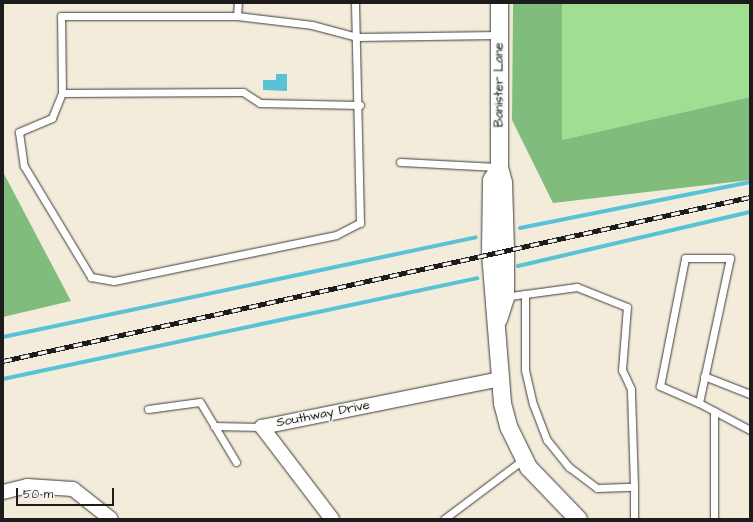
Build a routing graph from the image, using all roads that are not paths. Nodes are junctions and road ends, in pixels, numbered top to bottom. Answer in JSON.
{"nodes":[{"id":1,"x":238,"y":3,"type":"edge"},
{"id":2,"x":355,"y":3,"type":"edge"},
{"id":3,"x":499,"y":3,"type":"edge"},
{"id":4,"x":238,"y":16,"type":"junction"},
{"id":5,"x":498,"y":35,"type":"junction"},
{"id":6,"x":356,"y":37,"type":"junction"},
{"id":7,"x":62,"y":93,"type":"junction"},
{"id":8,"x":360,"y":105,"type":"junction"},
{"id":9,"x":400,"y":162,"type":"dead end"},
{"id":10,"x":499,"y":167,"type":"junction"},
{"id":11,"x":525,"y":294,"type":"junction"},
{"id":12,"x":505,"y":297,"type":"junction"},
{"id":13,"x":498,"y":319,"type":"junction"},
{"id":14,"x":704,"y":376,"type":"junction"},
{"id":15,"x":499,"y":379,"type":"junction"},
{"id":16,"x":750,"y":394,"type":"edge"},
{"id":17,"x":699,"y":403,"type":"junction"},
{"id":18,"x":148,"y":409,"type":"dead end"},
{"id":19,"x":714,"y":411,"type":"junction"},
{"id":20,"x":214,"y":426,"type":"junction"},
{"id":21,"x":262,"y":427,"type":"junction"},
{"id":22,"x":750,"y":430,"type":"edge"},
{"id":23,"x":524,"y":459,"type":"junction"},
{"id":24,"x":236,"y":462,"type":"dead end"},
{"id":25,"x":634,"y":488,"type":"junction"},
{"id":26,"x":3,"y":492,"type":"edge"},
{"id":27,"x":575,"y":518,"type":"edge"},
{"id":28,"x":111,"y":519,"type":"edge"},
{"id":29,"x":332,"y":519,"type":"edge"},
{"id":30,"x":444,"y":519,"type":"edge"},
{"id":31,"x":634,"y":519,"type":"edge"},
{"id":32,"x":714,"y":519,"type":"edge"}],
"edges":[{"from":1,"to":4,"type":"lane"},
{"from":2,"to":6,"type":"lane"},
{"from":3,"to":5,"type":"street","name":"Banister Lane"},
{"from":4,"to":6,"type":"lane"},
{"from":4,"to":7,"type":"lane"},
{"from":5,"to":6,"type":"lane"},
{"from":5,"to":10,"type":"street","name":"Banister Lane"},
{"from":6,"to":8,"type":"lane"},
{"from":7,"to":8,"type":"lane"},
{"from":7,"to":8,"type":"lane"},
{"from":9,"to":10,"type":"lane"},
{"from":10,"to":12,"type":"street","name":"Banister Lane"},
{"from":10,"to":13,"type":"street","name":"Banister Lane"},
{"from":11,"to":12,"type":"lane"},
{"from":11,"to":25,"type":"lane"},
{"from":11,"to":25,"type":"lane"},
{"from":12,"to":13,"type":"street","name":"Banister Lane"},
{"from":13,"to":15,"type":"street","name":"Banister Lane"},
{"from":14,"to":16,"type":"lane"},
{"from":14,"to":17,"type":"lane"},
{"from":14,"to":17,"type":"lane"},
{"from":15,"to":21,"type":"street","name":"Southway Drive"},
{"from":15,"to":23,"type":"street","name":"Banister Lane"},
{"from":17,"to":19,"type":"lane"},
{"from":18,"to":20,"type":"lane"},
{"from":19,"to":22,"type":"lane"},
{"from":19,"to":32,"type":"lane"},
{"from":20,"to":21,"type":"lane"},
{"from":20,"to":24,"type":"lane"},
{"from":21,"to":29,"type":"street","name":"Southway Drive"},
{"from":23,"to":27,"type":"street","name":"Banister Lane"},
{"from":23,"to":30,"type":"lane"},
{"from":25,"to":31,"type":"lane"},
{"from":26,"to":28,"type":"street"}]}
